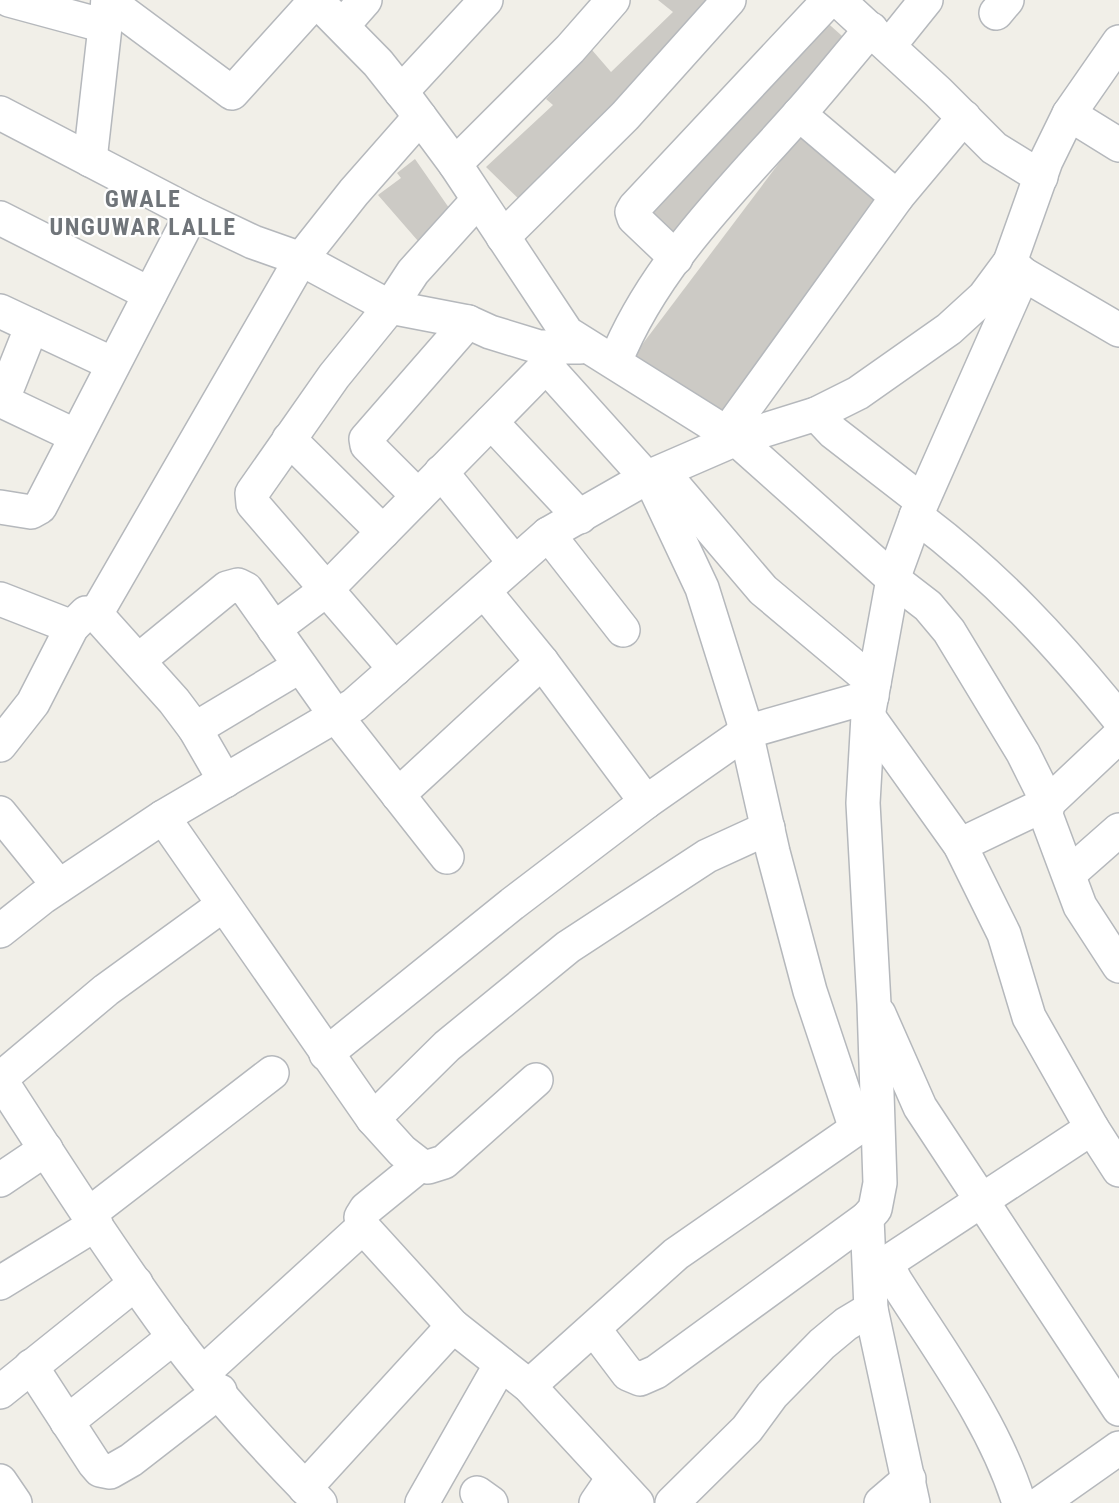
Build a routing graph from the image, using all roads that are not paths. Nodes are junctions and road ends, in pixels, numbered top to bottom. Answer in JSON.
{"nodes":[{"id":1,"x":9,"y":0,"type":"edge"},
{"id":2,"x":365,"y":0,"type":"edge"},
{"id":3,"x":486,"y":0,"type":"edge"},
{"id":4,"x":613,"y":0,"type":"edge"},
{"id":5,"x":729,"y":0,"type":"edge"},
{"id":6,"x":829,"y":0,"type":"edge"},
{"id":7,"x":838,"y":0,"type":"edge"},
{"id":8,"x":926,"y":0,"type":"edge"},
{"id":9,"x":107,"y":9,"type":"edge"},
{"id":10,"x":343,"y":25,"type":"junction"},
{"id":11,"x":880,"y":38,"type":"junction"},
{"id":12,"x":1119,"y":42,"type":"edge"},
{"id":13,"x":411,"y":105,"type":"junction"},
{"id":14,"x":0,"y":113,"type":"edge"},
{"id":15,"x":799,"y":114,"type":"junction"},
{"id":16,"x":1069,"y":114,"type":"junction"},
{"id":17,"x":964,"y":117,"type":"junction"},
{"id":18,"x":1119,"y":145,"type":"edge"},
{"id":19,"x":90,"y":160,"type":"junction"},
{"id":20,"x":455,"y":164,"type":"junction"},
{"id":21,"x":1041,"y":177,"type":"junction"},
{"id":22,"x":897,"y":197,"type":"junction"},
{"id":23,"x":478,"y":200,"type":"junction"},
{"id":24,"x":192,"y":213,"type":"junction"},
{"id":25,"x":0,"y":218,"type":"edge"},
{"id":26,"x":503,"y":237,"type":"junction"},
{"id":27,"x":675,"y":258,"type":"junction"},
{"id":28,"x":301,"y":259,"type":"junction"},
{"id":29,"x":1017,"y":268,"type":"junction"},
{"id":30,"x":150,"y":294,"type":"junction"},
{"id":31,"x":390,"y":307,"type":"junction"},
{"id":32,"x":0,"y":311,"type":"edge"},
{"id":33,"x":468,"y":322,"type":"junction"},
{"id":34,"x":32,"y":326,"type":"junction"},
{"id":35,"x":1119,"y":330,"type":"edge"},
{"id":36,"x":562,"y":353,"type":"junction"},
{"id":37,"x":615,"y":362,"type":"junction"},
{"id":38,"x":113,"y":364,"type":"junction"},
{"id":39,"x":1,"y":401,"type":"edge"},
{"id":40,"x":816,"y":414,"type":"junction"},
{"id":41,"x":491,"y":422,"type":"junction"},
{"id":42,"x":76,"y":436,"type":"junction"},
{"id":43,"x":731,"y":436,"type":"junction"},
{"id":44,"x":289,"y":439,"type":"junction"},
{"id":45,"x":367,"y":445,"type":"junction"},
{"id":46,"x":441,"y":472,"type":"junction"},
{"id":47,"x":650,"y":482,"type":"junction"},
{"id":48,"x":333,"y":483,"type":"junction"},
{"id":49,"x":418,"y":496,"type":"junction"},
{"id":50,"x":0,"y":507,"type":"edge"},
{"id":51,"x":919,"y":509,"type":"junction"},
{"id":52,"x":580,"y":517,"type":"junction"},
{"id":53,"x":383,"y":532,"type":"junction"},
{"id":54,"x":548,"y":534,"type":"junction"},
{"id":55,"x":514,"y":563,"type":"junction"},
{"id":56,"x":893,"y":579,"type":"junction"},
{"id":57,"x":326,"y":590,"type":"junction"},
{"id":58,"x":484,"y":591,"type":"junction"},
{"id":59,"x":0,"y":599,"type":"edge"},
{"id":60,"x":84,"y":621,"type":"junction"},
{"id":61,"x":274,"y":629,"type":"junction"},
{"id":62,"x":623,"y":630,"type":"dead end"},
{"id":63,"x":138,"y":660,"type":"junction"},
{"id":64,"x":542,"y":662,"type":"junction"},
{"id":65,"x":300,"y":666,"type":"junction"},
{"id":66,"x":395,"y":669,"type":"junction"},
{"id":67,"x":871,"y":699,"type":"junction"},
{"id":68,"x":1116,"y":714,"type":"edge"},
{"id":69,"x":336,"y":716,"type":"junction"},
{"id":70,"x":195,"y":729,"type":"junction"},
{"id":71,"x":746,"y":732,"type":"junction"},
{"id":72,"x":0,"y":745,"type":"edge"},
{"id":73,"x":225,"y":781,"type":"junction"},
{"id":74,"x":398,"y":795,"type":"junction"},
{"id":75,"x":646,"y":802,"type":"junction"},
{"id":76,"x":1048,"y":803,"type":"junction"},
{"id":77,"x":0,"y":813,"type":"edge"},
{"id":78,"x":163,"y":817,"type":"junction"},
{"id":79,"x":768,"y":828,"type":"junction"},
{"id":80,"x":1116,"y":840,"type":"edge"},
{"id":81,"x":960,"y":845,"type":"junction"},
{"id":82,"x":447,"y":857,"type":"dead end"},
{"id":83,"x":1069,"y":874,"type":"junction"},
{"id":84,"x":59,"y":886,"type":"junction"},
{"id":85,"x":223,"y":905,"type":"junction"},
{"id":86,"x":0,"y":931,"type":"edge"},
{"id":87,"x":1119,"y":966,"type":"edge"},
{"id":88,"x":874,"y":1004,"type":"junction"},
{"id":89,"x":326,"y":1054,"type":"junction"},
{"id":90,"x":272,"y":1073,"type":"dead end"},
{"id":91,"x":0,"y":1079,"type":"edge"},
{"id":92,"x":536,"y":1080,"type":"dead end"},
{"id":93,"x":373,"y":1119,"type":"junction"},
{"id":94,"x":866,"y":1125,"type":"junction"},
{"id":95,"x":1092,"y":1128,"type":"junction"},
{"id":96,"x":46,"y":1149,"type":"junction"},
{"id":97,"x":420,"y":1165,"type":"junction"},
{"id":98,"x":1119,"y":1170,"type":"edge"},
{"id":99,"x":0,"y":1180,"type":"edge"},
{"id":100,"x":982,"y":1202,"type":"junction"},
{"id":101,"x":867,"y":1218,"type":"junction"},
{"id":102,"x":92,"y":1219,"type":"junction"},
{"id":103,"x":363,"y":1227,"type":"junction"},
{"id":104,"x":0,"y":1283,"type":"edge"},
{"id":105,"x":136,"y":1283,"type":"junction"},
{"id":106,"x":871,"y":1309,"type":"junction"},
{"id":107,"x":453,"y":1326,"type":"junction"},
{"id":108,"x":594,"y":1329,"type":"junction"},
{"id":109,"x":174,"y":1337,"type":"junction"},
{"id":110,"x":501,"y":1364,"type":"junction"},
{"id":111,"x":31,"y":1366,"type":"junction"},
{"id":112,"x":212,"y":1382,"type":"junction"},
{"id":113,"x":529,"y":1386,"type":"junction"},
{"id":114,"x":0,"y":1392,"type":"edge"},
{"id":115,"x":1119,"y":1409,"type":"edge"},
{"id":116,"x":67,"y":1422,"type":"junction"},
{"id":117,"x":1119,"y":1448,"type":"edge"},
{"id":118,"x":0,"y":1481,"type":"edge"},
{"id":119,"x":604,"y":1490,"type":"edge"},
{"id":120,"x":911,"y":1491,"type":"edge"},
{"id":121,"x":313,"y":1495,"type":"edge"},
{"id":122,"x":15,"y":1503,"type":"edge"},
{"id":123,"x":423,"y":1503,"type":"edge"},
{"id":124,"x":637,"y":1503,"type":"edge"},
{"id":125,"x":672,"y":1503,"type":"edge"},
{"id":126,"x":881,"y":1503,"type":"edge"},
{"id":127,"x":1019,"y":1503,"type":"edge"},
{"id":128,"x":1041,"y":1503,"type":"edge"}],
"edges":[{"from":1,"to":9,"type":"street"},
{"from":2,"to":10,"type":"street"},
{"from":3,"to":13,"type":"street"},
{"from":4,"to":20,"type":"street"},
{"from":5,"to":26,"type":"street"},
{"from":6,"to":27,"type":"street"},
{"from":7,"to":11,"type":"street"},
{"from":8,"to":11,"type":"street"},
{"from":9,"to":10,"type":"street"},
{"from":9,"to":19,"type":"street"},
{"from":10,"to":13,"type":"street"},
{"from":11,"to":15,"type":"street"},
{"from":11,"to":17,"type":"street"},
{"from":12,"to":16,"type":"street"},
{"from":13,"to":20,"type":"street"},
{"from":13,"to":28,"type":"street"},
{"from":14,"to":19,"type":"street"},
{"from":15,"to":22,"type":"street"},
{"from":15,"to":27,"type":"street"},
{"from":16,"to":18,"type":"street"},
{"from":16,"to":21,"type":"street"},
{"from":17,"to":21,"type":"street"},
{"from":17,"to":22,"type":"street"},
{"from":19,"to":24,"type":"street"},
{"from":20,"to":23,"type":"street"},
{"from":21,"to":29,"type":"street"},
{"from":22,"to":43,"type":"street"},
{"from":23,"to":26,"type":"street"},
{"from":23,"to":31,"type":"street"},
{"from":24,"to":28,"type":"street"},
{"from":24,"to":30,"type":"street"},
{"from":25,"to":30,"type":"street"},
{"from":26,"to":36,"type":"street"},
{"from":27,"to":37,"type":"street"},
{"from":28,"to":31,"type":"street"},
{"from":28,"to":60,"type":"street"},
{"from":29,"to":35,"type":"street"},
{"from":29,"to":40,"type":"street"},
{"from":29,"to":51,"type":"street"},
{"from":30,"to":38,"type":"street"},
{"from":31,"to":33,"type":"street"},
{"from":31,"to":44,"type":"street"},
{"from":32,"to":34,"type":"street"},
{"from":33,"to":36,"type":"street"},
{"from":33,"to":45,"type":"street"},
{"from":34,"to":38,"type":"street"},
{"from":34,"to":39,"type":"street"},
{"from":36,"to":37,"type":"street"},
{"from":36,"to":41,"type":"street"},
{"from":36,"to":47,"type":"street"},
{"from":37,"to":43,"type":"street"},
{"from":38,"to":42,"type":"street"},
{"from":39,"to":42,"type":"street"},
{"from":40,"to":43,"type":"street"},
{"from":40,"to":51,"type":"street"},
{"from":41,"to":46,"type":"street"},
{"from":41,"to":52,"type":"street"},
{"from":42,"to":50,"type":"street"},
{"from":43,"to":47,"type":"street"},
{"from":43,"to":56,"type":"street"},
{"from":44,"to":48,"type":"street"},
{"from":44,"to":57,"type":"street"},
{"from":45,"to":48,"type":"street"},
{"from":45,"to":49,"type":"street"},
{"from":46,"to":49,"type":"street"},
{"from":46,"to":55,"type":"street"},
{"from":47,"to":52,"type":"street"},
{"from":47,"to":67,"type":"street"},
{"from":47,"to":71,"type":"street"},
{"from":48,"to":53,"type":"street"},
{"from":49,"to":53,"type":"street"},
{"from":51,"to":56,"type":"street"},
{"from":51,"to":68,"type":"street"},
{"from":52,"to":54,"type":"street"},
{"from":53,"to":57,"type":"street"},
{"from":54,"to":55,"type":"street"},
{"from":54,"to":62,"type":"street"},
{"from":55,"to":58,"type":"street"},
{"from":56,"to":67,"type":"street"},
{"from":56,"to":76,"type":"street"},
{"from":57,"to":61,"type":"street"},
{"from":57,"to":66,"type":"street"},
{"from":58,"to":64,"type":"street"},
{"from":58,"to":66,"type":"street"},
{"from":59,"to":60,"type":"street"},
{"from":60,"to":63,"type":"street"},
{"from":60,"to":72,"type":"street"},
{"from":61,"to":63,"type":"street"},
{"from":61,"to":65,"type":"street"},
{"from":63,"to":70,"type":"street"},
{"from":64,"to":74,"type":"street"},
{"from":64,"to":75,"type":"street"},
{"from":65,"to":69,"type":"street"},
{"from":65,"to":70,"type":"street"},
{"from":66,"to":69,"type":"street"},
{"from":67,"to":71,"type":"street"},
{"from":67,"to":81,"type":"street"},
{"from":67,"to":88,"type":"street"},
{"from":68,"to":76,"type":"street"},
{"from":69,"to":73,"type":"street"},
{"from":69,"to":74,"type":"street"},
{"from":70,"to":73,"type":"street"},
{"from":71,"to":75,"type":"street"},
{"from":71,"to":79,"type":"street"},
{"from":73,"to":78,"type":"street"},
{"from":74,"to":82,"type":"street"},
{"from":75,"to":89,"type":"street"},
{"from":76,"to":81,"type":"street"},
{"from":76,"to":83,"type":"street"},
{"from":77,"to":84,"type":"street"},
{"from":78,"to":84,"type":"street"},
{"from":78,"to":85,"type":"street"},
{"from":79,"to":93,"type":"street"},
{"from":79,"to":94,"type":"street"},
{"from":80,"to":83,"type":"street"},
{"from":81,"to":95,"type":"street"},
{"from":83,"to":87,"type":"street"},
{"from":84,"to":86,"type":"street"},
{"from":85,"to":89,"type":"street"},
{"from":85,"to":91,"type":"street"},
{"from":88,"to":94,"type":"street"},
{"from":88,"to":100,"type":"street"},
{"from":89,"to":93,"type":"street"},
{"from":90,"to":102,"type":"street"},
{"from":91,"to":96,"type":"street"},
{"from":92,"to":97,"type":"street"},
{"from":93,"to":97,"type":"street"},
{"from":94,"to":101,"type":"street"},
{"from":94,"to":108,"type":"street"},
{"from":95,"to":98,"type":"street"},
{"from":95,"to":100,"type":"street"},
{"from":96,"to":99,"type":"street"},
{"from":96,"to":102,"type":"street"},
{"from":97,"to":103,"type":"street"},
{"from":100,"to":115,"type":"street"},
{"from":100,"to":127,"type":"street"},
{"from":101,"to":106,"type":"street"},
{"from":101,"to":108,"type":"street"},
{"from":102,"to":104,"type":"street"},
{"from":102,"to":105,"type":"street"},
{"from":103,"to":107,"type":"street"},
{"from":103,"to":112,"type":"street"},
{"from":105,"to":109,"type":"street"},
{"from":105,"to":111,"type":"street"},
{"from":106,"to":120,"type":"street"},
{"from":106,"to":125,"type":"street"},
{"from":107,"to":110,"type":"street"},
{"from":107,"to":121,"type":"street"},
{"from":108,"to":113,"type":"street"},
{"from":109,"to":112,"type":"street"},
{"from":109,"to":116,"type":"street"},
{"from":110,"to":113,"type":"street"},
{"from":110,"to":123,"type":"street"},
{"from":111,"to":114,"type":"street"},
{"from":111,"to":116,"type":"street"},
{"from":112,"to":116,"type":"street"},
{"from":112,"to":121,"type":"street"},
{"from":113,"to":119,"type":"street"},
{"from":117,"to":128,"type":"street"},
{"from":118,"to":122,"type":"street"},
{"from":119,"to":124,"type":"street"},
{"from":120,"to":126,"type":"street"}]}
